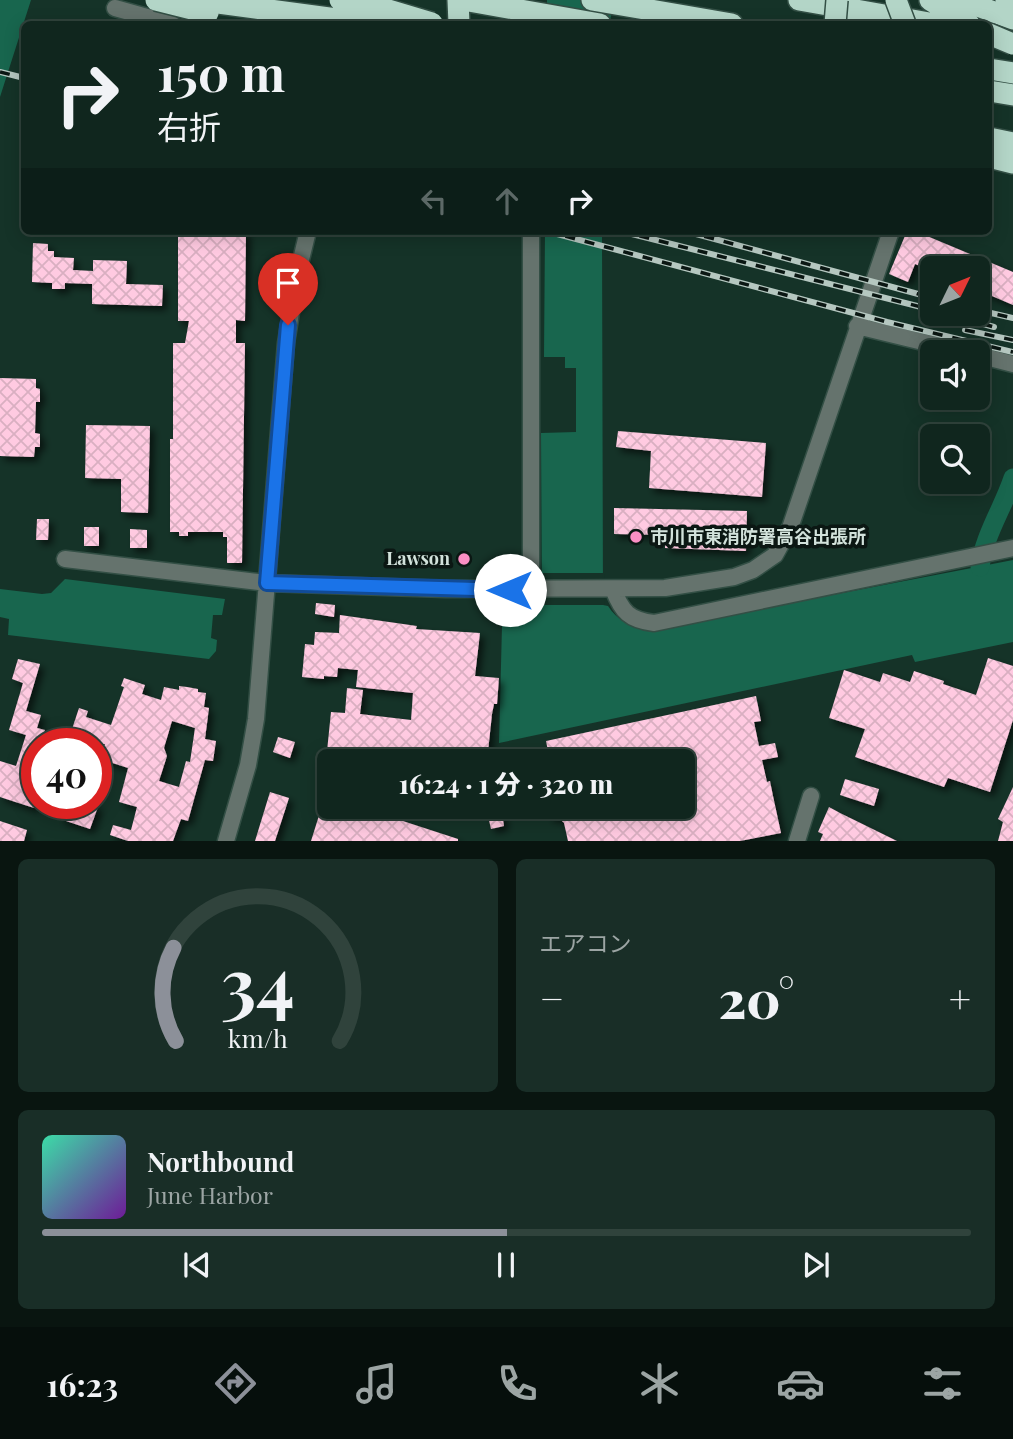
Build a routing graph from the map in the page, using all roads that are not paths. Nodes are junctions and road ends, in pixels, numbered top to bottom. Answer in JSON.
{"nodes":[{"id":1,"x":156,"y":0,"type":"edge"},
{"id":2,"x":180,"y":0,"type":"edge"},
{"id":3,"x":196,"y":0,"type":"edge"},
{"id":4,"x":339,"y":0,"type":"edge"},
{"id":5,"x":353,"y":0,"type":"edge"},
{"id":6,"x":371,"y":0,"type":"edge"},
{"id":7,"x":460,"y":0,"type":"edge"},
{"id":8,"x":592,"y":0,"type":"edge"},
{"id":9,"x":799,"y":0,"type":"edge"},
{"id":10,"x":837,"y":0,"type":"edge"},
{"id":11,"x":896,"y":0,"type":"edge"},
{"id":12,"x":930,"y":0,"type":"edge"},
{"id":13,"x":961,"y":0,"type":"edge"},
{"id":14,"x":115,"y":8,"type":"dead end"},
{"id":15,"x":1009,"y":9,"type":"edge"},
{"id":16,"x":161,"y":21,"type":"edge"},
{"id":17,"x":180,"y":21,"type":"edge"},
{"id":18,"x":261,"y":21,"type":"edge"},
{"id":19,"x":340,"y":21,"type":"edge"},
{"id":20,"x":352,"y":21,"type":"edge"},
{"id":21,"x":356,"y":21,"type":"edge"},
{"id":22,"x":367,"y":21,"type":"edge"},
{"id":23,"x":425,"y":21,"type":"edge"},
{"id":24,"x":459,"y":21,"type":"edge"},
{"id":25,"x":582,"y":21,"type":"edge"},
{"id":26,"x":714,"y":21,"type":"edge"},
{"id":27,"x":835,"y":21,"type":"edge"},
{"id":28,"x":904,"y":21,"type":"edge"},
{"id":29,"x":918,"y":21,"type":"edge"},
{"id":30,"x":964,"y":21,"type":"edge"},
{"id":31,"x":992,"y":35,"type":"edge"},
{"id":32,"x":1013,"y":41,"type":"edge"},
{"id":33,"x":992,"y":70,"type":"edge"},
{"id":34,"x":1013,"y":73,"type":"edge"},
{"id":35,"x":992,"y":92,"type":"edge"},
{"id":36,"x":1013,"y":95,"type":"edge"},
{"id":37,"x":1013,"y":134,"type":"edge"},
{"id":38,"x":1013,"y":143,"type":"edge"},
{"id":39,"x":992,"y":150,"type":"edge"},
{"id":40,"x":992,"y":151,"type":"edge"},
{"id":41,"x":992,"y":153,"type":"edge"},
{"id":42,"x":992,"y":155,"type":"edge"},
{"id":43,"x":1013,"y":163,"type":"edge"},
{"id":44,"x":1013,"y":176,"type":"edge"},
{"id":45,"x":307,"y":235,"type":"edge"},
{"id":46,"x":531,"y":235,"type":"edge"},
{"id":47,"x":890,"y":235,"type":"edge"},
{"id":48,"x":857,"y":326,"type":"junction"},
{"id":49,"x":920,"y":341,"type":"edge"},
{"id":50,"x":990,"y":358,"type":"edge"},
{"id":51,"x":1013,"y":364,"type":"edge"},
{"id":52,"x":1012,"y":548,"type":"edge"},
{"id":53,"x":65,"y":559,"type":"dead end"},
{"id":54,"x":267,"y":583,"type":"junction"},
{"id":55,"x":609,"y":589,"type":"junction"},
{"id":56,"x":536,"y":590,"type":"junction"},
{"id":57,"x":811,"y":796,"type":"dead end"},
{"id":58,"x":226,"y":841,"type":"edge"},
{"id":59,"x":797,"y":841,"type":"edge"}],
"edges":[{"from":1,"to":18,"type":"highway","bridge":true},
{"from":2,"to":17,"type":"street"},
{"from":3,"to":20,"type":"highway","bridge":true},
{"from":4,"to":19,"type":"highway","bridge":true},
{"from":4,"to":23,"type":"highway","bridge":true},
{"from":5,"to":21,"type":"highway","bridge":true},
{"from":6,"to":22,"type":"street"},
{"from":7,"to":24,"type":"highway"},
{"from":7,"to":25,"type":"highway"},
{"from":8,"to":26,"type":"highway"},
{"from":9,"to":29,"type":"highway"},
{"from":10,"to":27,"type":"highway","bridge":true},
{"from":11,"to":28,"type":"highway","bridge":true},
{"from":12,"to":30,"type":"highway"},
{"from":13,"to":15,"type":"highway"},
{"from":14,"to":16,"type":"street"},
{"from":31,"to":32,"type":"highway","bridge":true},
{"from":33,"to":34,"type":"highway"},
{"from":35,"to":36,"type":"highway"},
{"from":37,"to":39,"type":"highway"},
{"from":38,"to":40,"type":"highway"},
{"from":41,"to":43,"type":"highway"},
{"from":42,"to":44,"type":"highway"},
{"from":45,"to":54,"type":"street"},
{"from":46,"to":56,"type":"street"},
{"from":47,"to":48,"type":"street"},
{"from":48,"to":49,"type":"street"},
{"from":48,"to":55,"type":"street"},
{"from":50,"to":51,"type":"street"},
{"from":52,"to":55,"type":"street"},
{"from":53,"to":54,"type":"street"},
{"from":54,"to":56,"type":"street"},
{"from":54,"to":58,"type":"street"},
{"from":55,"to":56,"type":"street"},
{"from":57,"to":59,"type":"street"}]}
